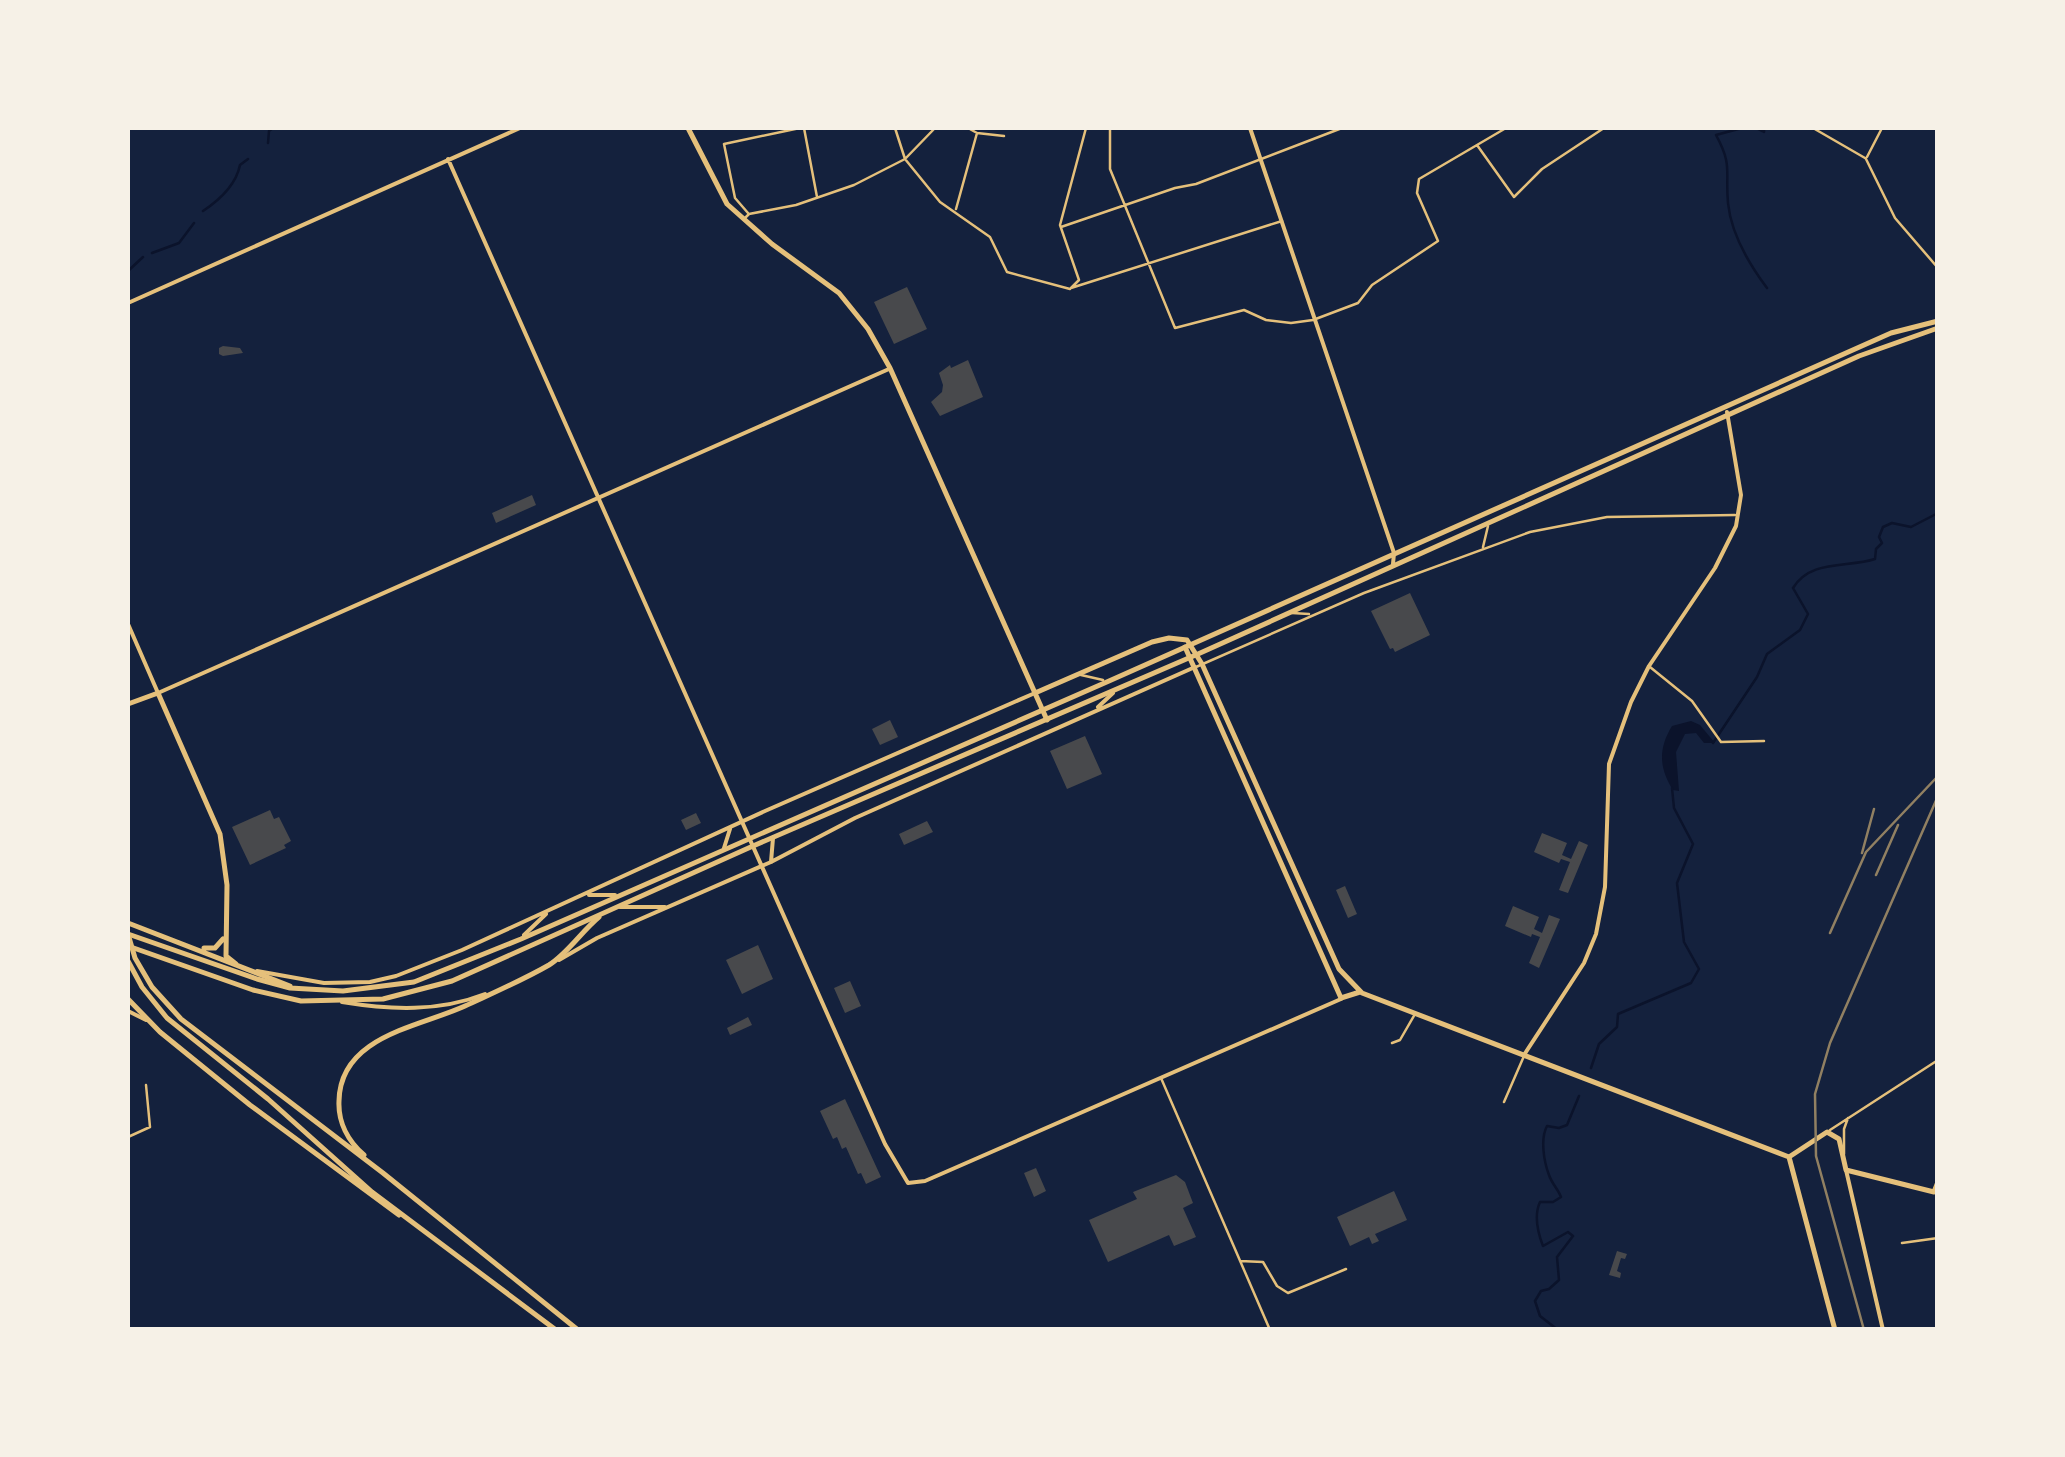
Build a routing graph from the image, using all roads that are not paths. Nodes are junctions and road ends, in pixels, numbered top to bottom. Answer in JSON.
{"nodes":[{"id":1,"x":520,"y":128,"type":"edge"},
{"id":2,"x":688,"y":128,"type":"edge"},
{"id":3,"x":802,"y":128,"type":"edge"},
{"id":4,"x":895,"y":128,"type":"edge"},
{"id":5,"x":934,"y":128,"type":"edge"},
{"id":6,"x":968,"y":128,"type":"edge"},
{"id":7,"x":1086,"y":128,"type":"edge"},
{"id":8,"x":1110,"y":128,"type":"edge"},
{"id":9,"x":1250,"y":128,"type":"edge"},
{"id":10,"x":1342,"y":128,"type":"edge"},
{"id":11,"x":1506,"y":128,"type":"edge"},
{"id":12,"x":1604,"y":128,"type":"edge"},
{"id":13,"x":1813,"y":128,"type":"edge"},
{"id":14,"x":1882,"y":128,"type":"edge"},
{"id":15,"x":977,"y":133,"type":"junction"},
{"id":16,"x":1004,"y":136,"type":"dead end"},
{"id":17,"x":1476,"y":145,"type":"junction"},
{"id":18,"x":1866,"y":158,"type":"junction"},
{"id":19,"x":448,"y":159,"type":"junction"},
{"id":20,"x":905,"y":159,"type":"junction"},
{"id":21,"x":1262,"y":160,"type":"junction"},
{"id":22,"x":818,"y":198,"type":"junction"},
{"id":23,"x":1124,"y":204,"type":"junction"},
{"id":24,"x":956,"y":211,"type":"junction"},
{"id":25,"x":747,"y":217,"type":"junction"},
{"id":26,"x":1282,"y":221,"type":"junction"},
{"id":27,"x":1060,"y":227,"type":"junction"},
{"id":28,"x":1148,"y":262,"type":"junction"},
{"id":29,"x":1938,"y":268,"type":"edge"},
{"id":30,"x":1070,"y":289,"type":"junction"},
{"id":31,"x":128,"y":303,"type":"edge"},
{"id":32,"x":1314,"y":320,"type":"junction"},
{"id":33,"x":1938,"y":325,"type":"edge"},
{"id":34,"x":890,"y":368,"type":"junction"},
{"id":35,"x":1726,"y":408,"type":"junction"},
{"id":36,"x":1729,"y":416,"type":"junction"},
{"id":37,"x":598,"y":499,"type":"junction"},
{"id":38,"x":1738,"y":515,"type":"junction"},
{"id":39,"x":1489,"y":522,"type":"junction"},
{"id":40,"x":1483,"y":548,"type":"junction"},
{"id":41,"x":1394,"y":553,"type":"junction"},
{"id":42,"x":1394,"y":564,"type":"junction"},
{"id":43,"x":1286,"y":613,"type":"junction"},
{"id":44,"x":1314,"y":614,"type":"junction"},
{"id":45,"x":128,"y":624,"type":"edge"},
{"id":46,"x":1188,"y":646,"type":"junction"},
{"id":47,"x":1194,"y":655,"type":"junction"},
{"id":48,"x":1202,"y":664,"type":"junction"},
{"id":49,"x":1649,"y":666,"type":"junction"},
{"id":50,"x":1194,"y":667,"type":"junction"},
{"id":51,"x":1074,"y":676,"type":"junction"},
{"id":52,"x":1109,"y":681,"type":"junction"},
{"id":53,"x":1121,"y":686,"type":"junction"},
{"id":54,"x":158,"y":693,"type":"junction"},
{"id":55,"x":1035,"y":693,"type":"junction"},
{"id":56,"x":128,"y":704,"type":"edge"},
{"id":57,"x":1042,"y":710,"type":"junction"},
{"id":58,"x":1095,"y":710,"type":"junction"},
{"id":59,"x":1047,"y":720,"type":"junction"},
{"id":60,"x":1066,"y":722,"type":"junction"},
{"id":61,"x":1764,"y":741,"type":"dead end"},
{"id":62,"x":743,"y":822,"type":"junction"},
{"id":63,"x":730,"y":829,"type":"junction"},
{"id":64,"x":749,"y":838,"type":"junction"},
{"id":65,"x":773,"y":838,"type":"junction"},
{"id":66,"x":753,"y":846,"type":"junction"},
{"id":67,"x":723,"y":850,"type":"junction"},
{"id":68,"x":770,"y":862,"type":"junction"},
{"id":69,"x":762,"y":866,"type":"junction"},
{"id":70,"x":584,"y":894,"type":"junction"},
{"id":71,"x":620,"y":896,"type":"junction"},
{"id":72,"x":669,"y":907,"type":"junction"},
{"id":73,"x":615,"y":908,"type":"junction"},
{"id":74,"x":549,"y":910,"type":"junction"},
{"id":75,"x":605,"y":912,"type":"junction"},
{"id":76,"x":128,"y":923,"type":"edge"},
{"id":77,"x":226,"y":931,"type":"junction"},
{"id":78,"x":128,"y":934,"type":"edge"},
{"id":79,"x":521,"y":939,"type":"junction"},
{"id":80,"x":196,"y":947,"type":"junction"},
{"id":81,"x":128,"y":948,"type":"edge"},
{"id":82,"x":128,"y":962,"type":"edge"},
{"id":83,"x":552,"y":963,"type":"junction"},
{"id":84,"x":236,"y":964,"type":"junction"},
{"id":85,"x":429,"y":964,"type":"junction"},
{"id":86,"x":450,"y":969,"type":"junction"},
{"id":87,"x":257,"y":971,"type":"junction"},
{"id":88,"x":302,"y":990,"type":"junction"},
{"id":89,"x":1360,"y":992,"type":"junction"},
{"id":90,"x":489,"y":993,"type":"junction"},
{"id":91,"x":1342,"y":998,"type":"junction"},
{"id":92,"x":128,"y":999,"type":"edge"},
{"id":93,"x":342,"y":1002,"type":"junction"},
{"id":94,"x":128,"y":1011,"type":"edge"},
{"id":95,"x":1416,"y":1013,"type":"junction"},
{"id":96,"x":150,"y":1023,"type":"junction"},
{"id":97,"x":1392,"y":1043,"type":"dead end"},
{"id":98,"x":1524,"y":1055,"type":"junction"},
{"id":99,"x":1938,"y":1060,"type":"edge"},
{"id":100,"x":1160,"y":1077,"type":"junction"},
{"id":101,"x":146,"y":1085,"type":"dead end"},
{"id":102,"x":1504,"y":1102,"type":"dead end"},
{"id":103,"x":1848,"y":1117,"type":"junction"},
{"id":104,"x":1827,"y":1132,"type":"junction"},
{"id":105,"x":128,"y":1137,"type":"edge"},
{"id":106,"x":1789,"y":1156,"type":"junction"},
{"id":107,"x":1844,"y":1156,"type":"junction"},
{"id":108,"x":1846,"y":1170,"type":"junction"},
{"id":109,"x":383,"y":1172,"type":"junction"},
{"id":110,"x":1938,"y":1182,"type":"edge"},
{"id":111,"x":1936,"y":1193,"type":"edge"},
{"id":112,"x":428,"y":1232,"type":"junction"},
{"id":113,"x":1938,"y":1238,"type":"edge"},
{"id":114,"x":1902,"y":1243,"type":"dead end"},
{"id":115,"x":1239,"y":1261,"type":"junction"},
{"id":116,"x":1346,"y":1268,"type":"dead end"},
{"id":117,"x":556,"y":1330,"type":"edge"},
{"id":118,"x":578,"y":1330,"type":"edge"},
{"id":119,"x":1270,"y":1330,"type":"edge"},
{"id":120,"x":1835,"y":1330,"type":"edge"},
{"id":121,"x":1883,"y":1330,"type":"edge"}],
"edges":[{"from":1,"to":19,"type":"street"},
{"from":2,"to":25,"type":"main road"},
{"from":3,"to":22,"type":"street"},
{"from":3,"to":25,"type":"street"},
{"from":4,"to":20,"type":"street"},
{"from":5,"to":20,"type":"street"},
{"from":6,"to":15,"type":"street"},
{"from":7,"to":27,"type":"street"},
{"from":8,"to":23,"type":"street"},
{"from":9,"to":21,"type":"street"},
{"from":10,"to":21,"type":"street"},
{"from":11,"to":17,"type":"street"},
{"from":12,"to":17,"type":"street"},
{"from":13,"to":18,"type":"street"},
{"from":14,"to":18,"type":"street"},
{"from":15,"to":16,"type":"street"},
{"from":15,"to":24,"type":"street"},
{"from":17,"to":32,"type":"street"},
{"from":18,"to":29,"type":"street"},
{"from":19,"to":31,"type":"street"},
{"from":19,"to":37,"type":"street"},
{"from":20,"to":22,"type":"street"},
{"from":20,"to":24,"type":"street"},
{"from":21,"to":23,"type":"street"},
{"from":21,"to":26,"type":"street"},
{"from":22,"to":25,"type":"street"},
{"from":23,"to":27,"type":"street"},
{"from":23,"to":28,"type":"street"},
{"from":24,"to":30,"type":"street"},
{"from":25,"to":34,"type":"main road"},
{"from":26,"to":28,"type":"street"},
{"from":26,"to":32,"type":"street"},
{"from":27,"to":30,"type":"street"},
{"from":28,"to":30,"type":"street"},
{"from":28,"to":32,"type":"street"},
{"from":32,"to":41,"type":"street"},
{"from":33,"to":35,"type":"main road"},
{"from":33,"to":36,"type":"main road"},
{"from":34,"to":37,"type":"street"},
{"from":34,"to":55,"type":"main road"},
{"from":35,"to":36,"type":"street"},
{"from":35,"to":41,"type":"main road"},
{"from":36,"to":38,"type":"street"},
{"from":36,"to":39,"type":"main road"},
{"from":37,"to":54,"type":"street"},
{"from":37,"to":62,"type":"street"},
{"from":38,"to":40,"type":"street"},
{"from":38,"to":49,"type":"street"},
{"from":39,"to":40,"type":"street"},
{"from":39,"to":42,"type":"main road"},
{"from":40,"to":44,"type":"street"},
{"from":41,"to":42,"type":"street"},
{"from":41,"to":46,"type":"main road"},
{"from":42,"to":43,"type":"main road"},
{"from":43,"to":44,"type":"street"},
{"from":43,"to":47,"type":"main road"},
{"from":44,"to":48,"type":"street"},
{"from":45,"to":54,"type":"street"},
{"from":46,"to":47,"type":"main road"},
{"from":46,"to":51,"type":"main road"},
{"from":46,"to":52,"type":"main road"},
{"from":47,"to":48,"type":"main road"},
{"from":47,"to":50,"type":"main road"},
{"from":47,"to":53,"type":"main road"},
{"from":48,"to":50,"type":"street"},
{"from":48,"to":89,"type":"main road"},
{"from":49,"to":61,"type":"street"},
{"from":49,"to":98,"type":"street"},
{"from":50,"to":58,"type":"street"},
{"from":50,"to":91,"type":"main road"},
{"from":51,"to":52,"type":"street"},
{"from":51,"to":55,"type":"main road"},
{"from":52,"to":57,"type":"main road"},
{"from":53,"to":58,"type":"street"},
{"from":53,"to":59,"type":"main road"},
{"from":54,"to":56,"type":"main road"},
{"from":54,"to":77,"type":"main road"},
{"from":55,"to":57,"type":"main road"},
{"from":55,"to":62,"type":"street"},
{"from":57,"to":59,"type":"main road"},
{"from":57,"to":64,"type":"main road"},
{"from":58,"to":60,"type":"street"},
{"from":59,"to":60,"type":"street"},
{"from":59,"to":65,"type":"main road"},
{"from":60,"to":68,"type":"street"},
{"from":62,"to":63,"type":"street"},
{"from":62,"to":64,"type":"street"},
{"from":63,"to":67,"type":"street"},
{"from":63,"to":70,"type":"street"},
{"from":64,"to":66,"type":"street"},
{"from":64,"to":67,"type":"main road"},
{"from":65,"to":66,"type":"main road"},
{"from":65,"to":68,"type":"street"},
{"from":66,"to":69,"type":"street"},
{"from":66,"to":73,"type":"main road"},
{"from":67,"to":71,"type":"main road"},
{"from":68,"to":69,"type":"street"},
{"from":69,"to":72,"type":"street"},
{"from":69,"to":100,"type":"street"},
{"from":70,"to":71,"type":"street"},
{"from":70,"to":74,"type":"street"},
{"from":71,"to":79,"type":"main road"},
{"from":72,"to":73,"type":"street"},
{"from":72,"to":83,"type":"street"},
{"from":73,"to":75,"type":"main road"},
{"from":74,"to":79,"type":"street"},
{"from":74,"to":85,"type":"street"},
{"from":75,"to":83,"type":"main road"},
{"from":75,"to":93,"type":"main road"},
{"from":76,"to":80,"type":"main road"},
{"from":77,"to":80,"type":"main road"},
{"from":77,"to":84,"type":"main road"},
{"from":78,"to":88,"type":"main road"},
{"from":78,"to":109,"type":"main road"},
{"from":79,"to":86,"type":"main road"},
{"from":80,"to":84,"type":"main road"},
{"from":81,"to":93,"type":"main road"},
{"from":82,"to":112,"type":"main road"},
{"from":83,"to":90,"type":"main road"},
{"from":84,"to":87,"type":"main road"},
{"from":85,"to":86,"type":"street"},
{"from":85,"to":87,"type":"street"},
{"from":86,"to":88,"type":"main road"},
{"from":87,"to":88,"type":"main road"},
{"from":89,"to":91,"type":"main road"},
{"from":89,"to":95,"type":"main road"},
{"from":90,"to":93,"type":"street"},
{"from":90,"to":109,"type":"main road"},
{"from":91,"to":100,"type":"street"},
{"from":92,"to":96,"type":"main road"},
{"from":94,"to":96,"type":"street"},
{"from":95,"to":97,"type":"street"},
{"from":95,"to":98,"type":"main road"},
{"from":96,"to":112,"type":"main road"},
{"from":98,"to":102,"type":"street"},
{"from":98,"to":106,"type":"main road"},
{"from":99,"to":103,"type":"street"},
{"from":100,"to":115,"type":"street"},
{"from":101,"to":105,"type":"street"},
{"from":103,"to":104,"type":"street"},
{"from":103,"to":107,"type":"street"},
{"from":104,"to":106,"type":"main road"},
{"from":104,"to":107,"type":"main road"},
{"from":106,"to":120,"type":"main road"},
{"from":107,"to":108,"type":"main road"},
{"from":108,"to":111,"type":"main road"},
{"from":108,"to":121,"type":"street"},
{"from":109,"to":118,"type":"main road"},
{"from":110,"to":111,"type":"main road"},
{"from":112,"to":117,"type":"main road"},
{"from":113,"to":114,"type":"street"},
{"from":115,"to":116,"type":"street"},
{"from":115,"to":119,"type":"street"}]}
